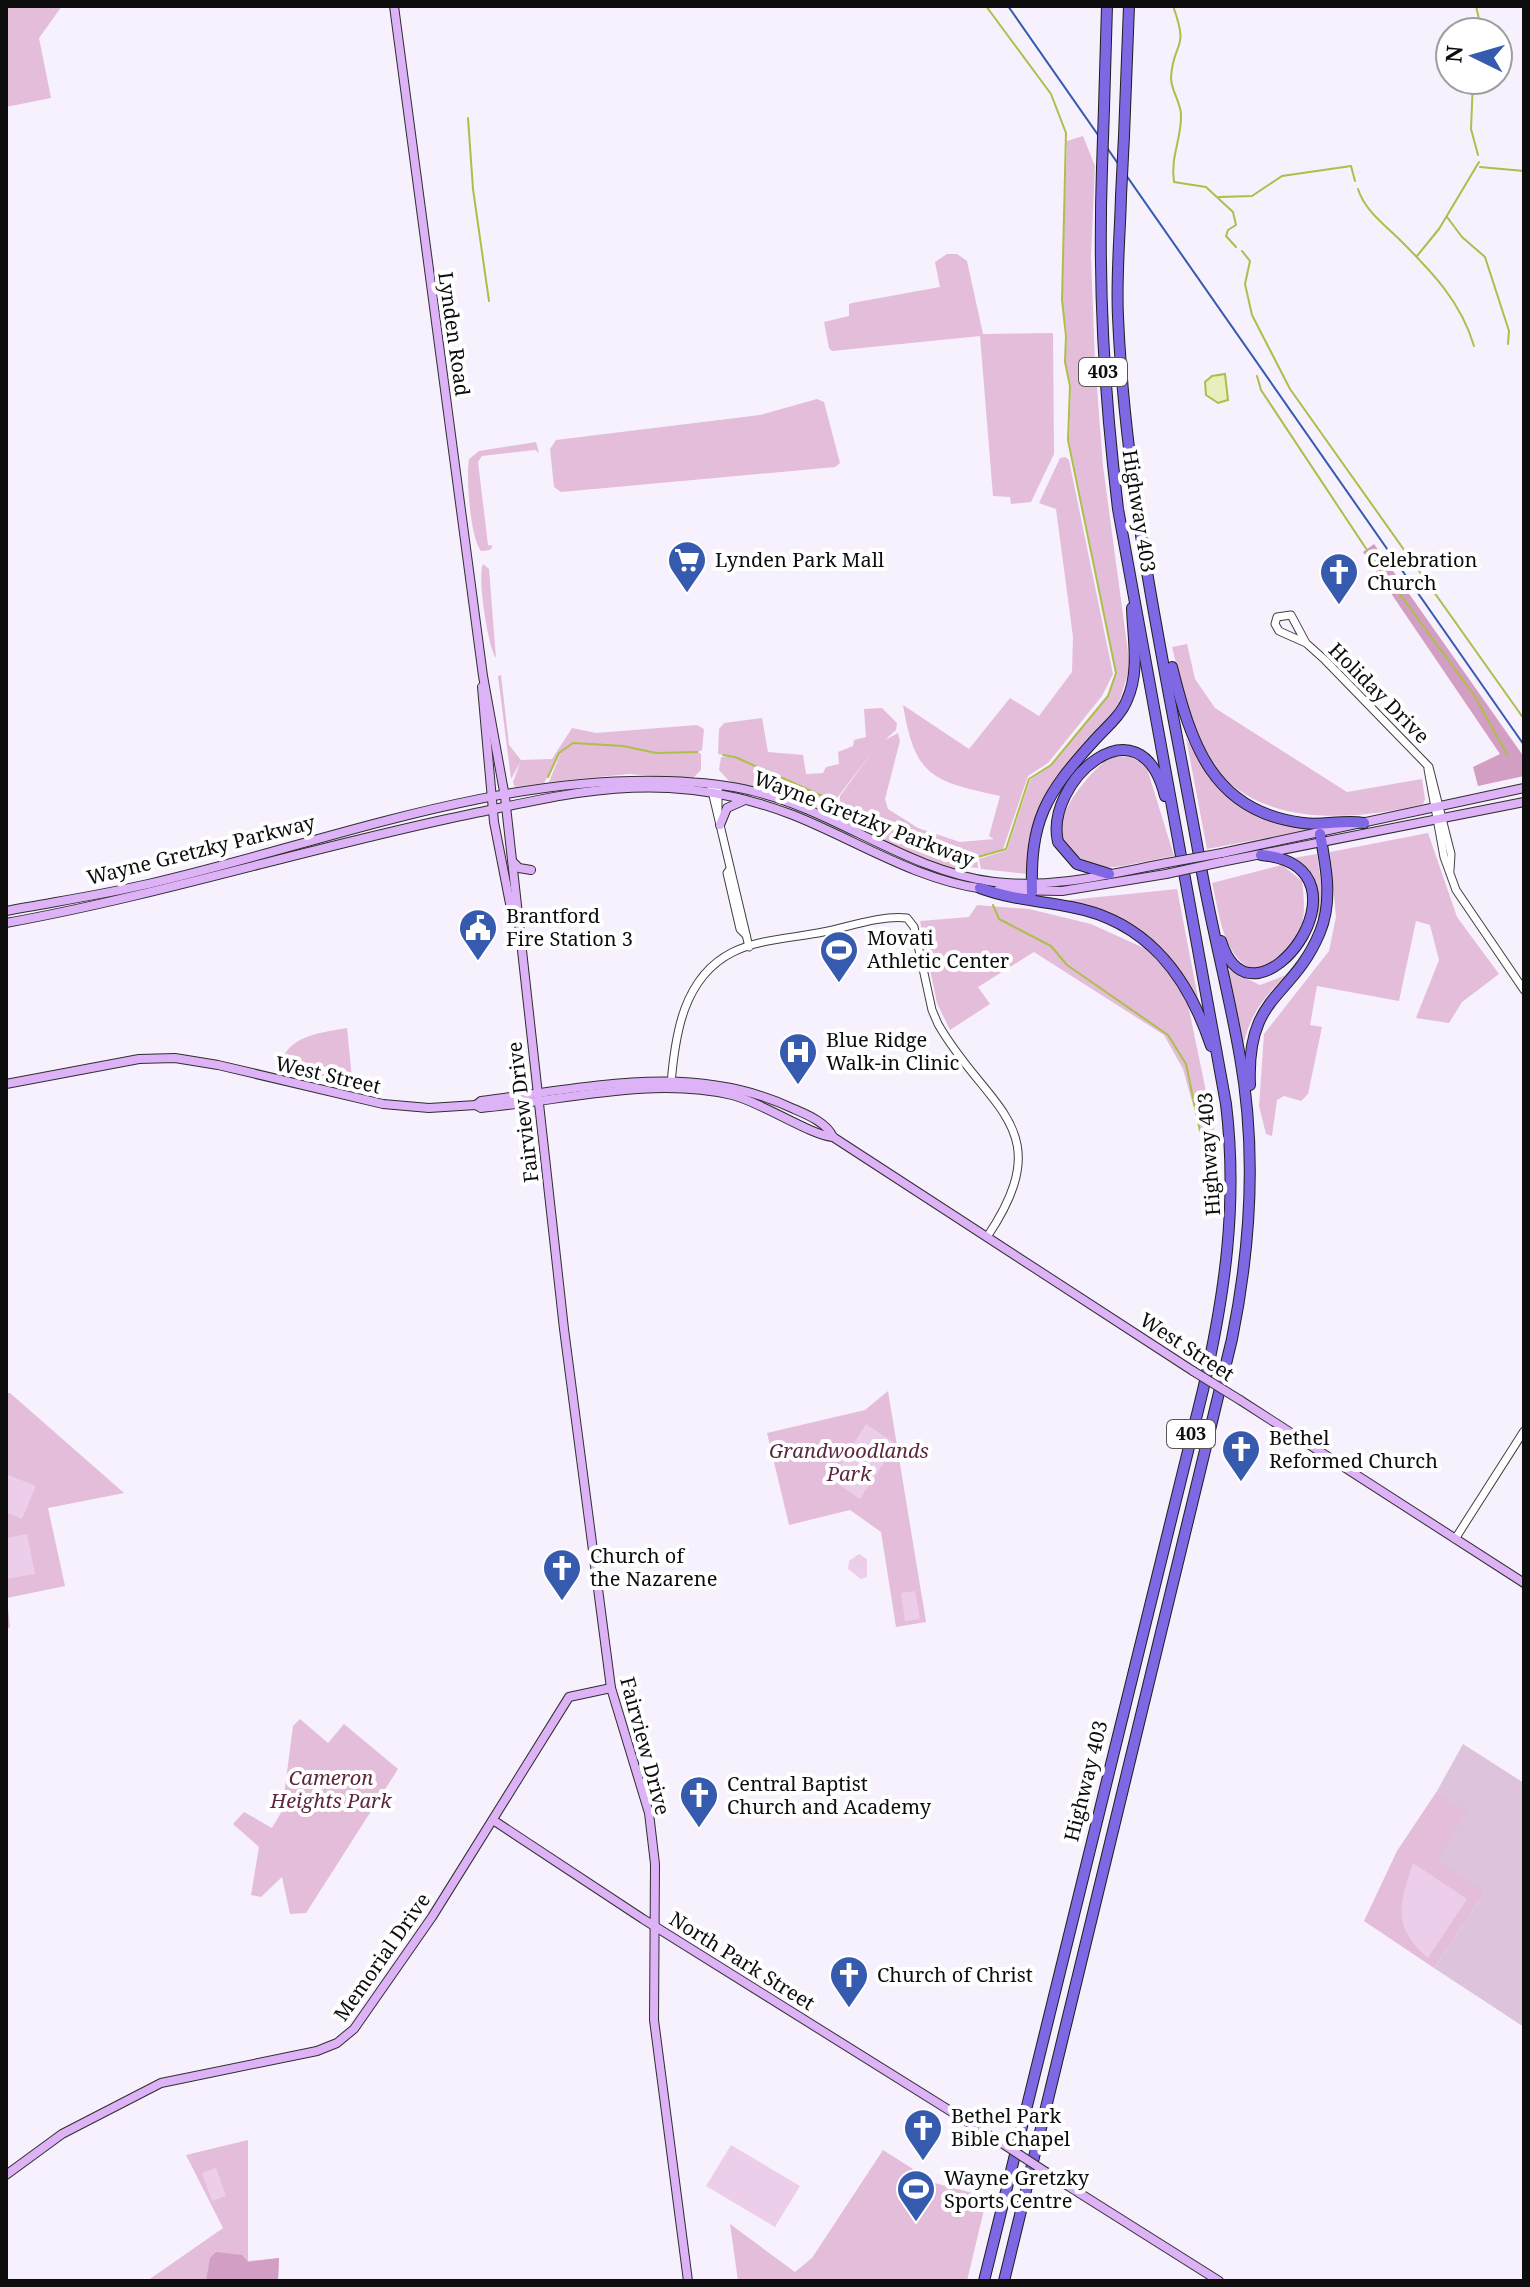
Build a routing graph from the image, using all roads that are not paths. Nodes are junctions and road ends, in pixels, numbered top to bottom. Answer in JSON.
{"nodes":[{"id":1,"x":394,"y":6,"type":"edge"},
{"id":2,"x":1107,"y":6,"type":"edge"},
{"id":3,"x":1129,"y":6,"type":"edge"},
{"id":4,"x":1131,"y":574,"type":"junction"},
{"id":5,"x":1156,"y":611,"type":"junction"},
{"id":6,"x":1295,"y":626,"type":"junction"},
{"id":7,"x":1287,"y":633,"type":"junction"},
{"id":8,"x":1306,"y":643,"type":"junction"},
{"id":9,"x":482,"y":667,"type":"junction"},
{"id":10,"x":1524,"y":788,"type":"edge"},
{"id":11,"x":715,"y":789,"type":"junction"},
{"id":12,"x":745,"y":800,"type":"junction"},
{"id":13,"x":505,"y":801,"type":"junction"},
{"id":14,"x":1524,"y":802,"type":"edge"},
{"id":15,"x":493,"y":804,"type":"junction"},
{"id":16,"x":1438,"y":807,"type":"junction"},
{"id":17,"x":1440,"y":819,"type":"junction"},
{"id":18,"x":1364,"y":823,"type":"junction"},
{"id":19,"x":720,"y":825,"type":"junction"},
{"id":20,"x":1321,"y":838,"type":"junction"},
{"id":21,"x":1182,"y":851,"type":"junction"},
{"id":22,"x":1261,"y":855,"type":"junction"},
{"id":23,"x":1221,"y":857,"type":"junction"},
{"id":24,"x":513,"y":862,"type":"junction"},
{"id":25,"x":531,"y":870,"type":"dead end"},
{"id":26,"x":1109,"y":874,"type":"junction"},
{"id":27,"x":980,"y":888,"type":"junction"},
{"id":28,"x":1032,"y":889,"type":"junction"},
{"id":29,"x":1206,"y":898,"type":"junction"},
{"id":30,"x":6,"y":911,"type":"edge"},
{"id":31,"x":6,"y":923,"type":"edge"},
{"id":32,"x":518,"y":935,"type":"junction"},
{"id":33,"x":749,"y":947,"type":"junction"},
{"id":34,"x":1524,"y":990,"type":"edge"},
{"id":35,"x":6,"y":1084,"type":"edge"},
{"id":36,"x":670,"y":1084,"type":"junction"},
{"id":37,"x":538,"y":1098,"type":"junction"},
{"id":38,"x":1226,"y":1104,"type":"junction"},
{"id":39,"x":1248,"y":1120,"type":"junction"},
{"id":40,"x":987,"y":1237,"type":"junction"},
{"id":41,"x":1524,"y":1431,"type":"edge"},
{"id":42,"x":1455,"y":1539,"type":"junction"},
{"id":43,"x":1524,"y":1583,"type":"edge"},
{"id":44,"x":611,"y":1688,"type":"junction"},
{"id":45,"x":493,"y":1820,"type":"junction"},
{"id":46,"x":654,"y":1925,"type":"junction"},
{"id":47,"x":6,"y":2175,"type":"edge"},
{"id":48,"x":688,"y":2281,"type":"edge"},
{"id":49,"x":984,"y":2281,"type":"edge"},
{"id":50,"x":1004,"y":2281,"type":"edge"},
{"id":51,"x":1219,"y":2281,"type":"edge"}],
"edges":[{"from":1,"to":9,"type":"main road","name":"Lynden Road"},
{"from":2,"to":4,"type":"highway","name":"Highway 403","number":"403","bridge":true},
{"from":3,"to":5,"type":"highway","name":"Highway 403","number":"403","bridge":true},
{"from":4,"to":21,"type":"highway","name":"Highway 403","number":"403"},
{"from":4,"to":28,"type":"highway"},
{"from":5,"to":18,"type":"highway"},
{"from":5,"to":29,"type":"highway","name":"Highway 403","number":"403"},
{"from":6,"to":7,"type":"street"},
{"from":6,"to":7,"type":"street"},
{"from":6,"to":8,"type":"street","name":"Holiday Drive"},
{"from":7,"to":8,"type":"street","name":"Holiday Drive"},
{"from":8,"to":16,"type":"street","name":"Holiday Drive"},
{"from":9,"to":13,"type":"main road","name":"Lynden Road"},
{"from":9,"to":15,"type":"main road","name":"Lynden Road"},
{"from":10,"to":16,"type":"main road","name":"Wayne Gretzky Parkway"},
{"from":11,"to":12,"type":"main road","name":"Wayne Gretzky Parkway"},
{"from":11,"to":13,"type":"main road","name":"Wayne Gretzky Parkway"},
{"from":11,"to":19,"type":"street"},
{"from":11,"to":28,"type":"main road","name":"Wayne Gretzky Parkway"},
{"from":12,"to":19,"type":"main road"},
{"from":12,"to":27,"type":"main road","name":"Wayne Gretzky Parkway"},
{"from":13,"to":15,"type":"main road","name":"Wayne Gretzky Parkway"},
{"from":13,"to":24,"type":"main road","name":"Lynden Road"},
{"from":14,"to":17,"type":"main road","name":"Wayne Gretzky Parkway"},
{"from":15,"to":30,"type":"main road","name":"Wayne Gretzky Parkway"},
{"from":15,"to":31,"type":"main road","name":"Wayne Gretzky Parkway"},
{"from":15,"to":32,"type":"main road","name":"Lynden Road"},
{"from":16,"to":17,"type":"street","name":"Holiday Drive"},
{"from":16,"to":18,"type":"main road","name":"Wayne Gretzky Parkway"},
{"from":17,"to":20,"type":"main road","name":"Wayne Gretzky Parkway"},
{"from":17,"to":34,"type":"street","name":"Holiday Drive"},
{"from":18,"to":20,"type":"main road","name":"Wayne Gretzky Parkway"},
{"from":19,"to":33,"type":"street"},
{"from":20,"to":22,"type":"main road","name":"Wayne Gretzky Parkway"},
{"from":20,"to":23,"type":"main road","name":"Wayne Gretzky Parkway"},
{"from":20,"to":39,"type":"highway"},
{"from":21,"to":26,"type":"highway"},
{"from":21,"to":38,"type":"highway","name":"Highway 403","number":"403"},
{"from":22,"to":23,"type":"main road","name":"Wayne Gretzky Parkway"},
{"from":22,"to":29,"type":"highway"},
{"from":23,"to":26,"type":"main road","name":"Wayne Gretzky Parkway","bridge":true},
{"from":23,"to":28,"type":"main road","name":"Wayne Gretzky Parkway","bridge":true},
{"from":24,"to":25,"type":"main road"},
{"from":24,"to":32,"type":"main road","name":"Lynden Road"},
{"from":26,"to":28,"type":"main road","name":"Wayne Gretzky Parkway"},
{"from":27,"to":28,"type":"main road","name":"Wayne Gretzky Parkway"},
{"from":27,"to":38,"type":"highway"},
{"from":29,"to":39,"type":"highway","name":"Highway 403","number":"403"},
{"from":32,"to":37,"type":"main road","name":"Fairview Drive"},
{"from":33,"to":36,"type":"street"},
{"from":33,"to":40,"type":"street"},
{"from":35,"to":37,"type":"main road","name":"West Street"},
{"from":36,"to":37,"type":"main road","name":"West Street"},
{"from":36,"to":40,"type":"main road","name":"West Street"},
{"from":37,"to":44,"type":"main road","name":"Fairview Drive"},
{"from":38,"to":49,"type":"highway","name":"Highway 403","number":"403"},
{"from":39,"to":50,"type":"highway","name":"Highway 403","number":"403"},
{"from":40,"to":42,"type":"main road","name":"West Street","bridge":true},
{"from":41,"to":42,"type":"street"},
{"from":42,"to":43,"type":"main road","name":"West Street"},
{"from":44,"to":45,"type":"main road","name":"Memorial Drive"},
{"from":44,"to":46,"type":"main road","name":"Fairview Drive"},
{"from":45,"to":46,"type":"main road","name":"North Park Street"},
{"from":45,"to":47,"type":"main road","name":"Memorial Drive"},
{"from":46,"to":48,"type":"main road","name":"Fairview Drive"},
{"from":46,"to":51,"type":"main road","name":"North Park Street","bridge":true}]}
